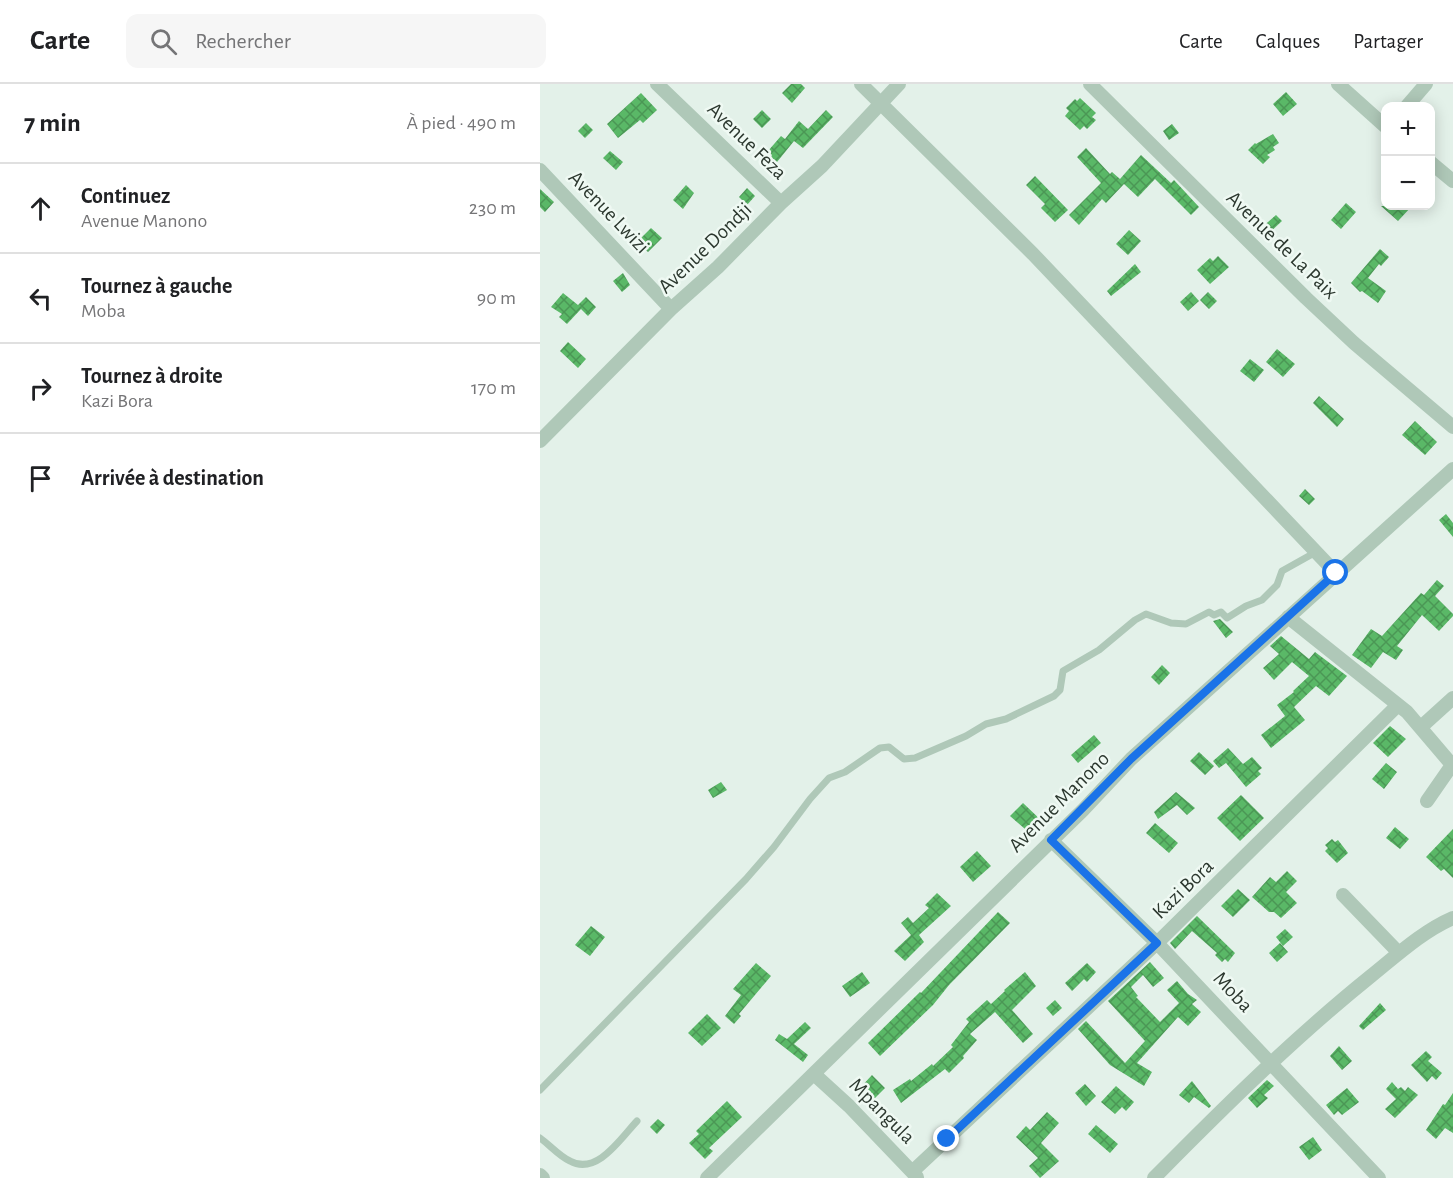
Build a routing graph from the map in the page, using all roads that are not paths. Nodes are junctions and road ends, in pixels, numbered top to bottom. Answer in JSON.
{"nodes":[{"id":1,"x":657,"y":84,"type":"edge"},
{"id":2,"x":861,"y":84,"type":"edge"},
{"id":3,"x":899,"y":84,"type":"edge"},
{"id":4,"x":1090,"y":84,"type":"edge"},
{"id":5,"x":1338,"y":84,"type":"edge"},
{"id":6,"x":1426,"y":84,"type":"edge"},
{"id":7,"x":1410,"y":102,"type":"edge"},
{"id":8,"x":880,"y":103,"type":"junction"},
{"id":9,"x":1381,"y":123,"type":"edge"},
{"id":10,"x":1435,"y":165,"type":"edge"},
{"id":11,"x":540,"y":170,"type":"edge"},
{"id":12,"x":1453,"y":181,"type":"edge"},
{"id":13,"x":781,"y":203,"type":"junction"},
{"id":14,"x":671,"y":309,"type":"junction"},
{"id":15,"x":1453,"y":427,"type":"edge"},
{"id":16,"x":540,"y":441,"type":"edge"},
{"id":17,"x":1453,"y":469,"type":"edge"},
{"id":18,"x":1316,"y":552,"type":"junction"},
{"id":19,"x":1336,"y":573,"type":"junction"},
{"id":20,"x":1288,"y":617,"type":"junction"},
{"id":21,"x":1453,"y":698,"type":"edge"},
{"id":22,"x":1398,"y":705,"type":"junction"},
{"id":23,"x":1421,"y":727,"type":"junction"},
{"id":24,"x":1453,"y":766,"type":"edge"},
{"id":25,"x":1427,"y":801,"type":"dead end"},
{"id":26,"x":1051,"y":840,"type":"junction"},
{"id":27,"x":1343,"y":895,"type":"dead end"},
{"id":28,"x":1453,"y":918,"type":"edge"},
{"id":29,"x":1157,"y":943,"type":"junction"},
{"id":30,"x":1399,"y":953,"type":"junction"},
{"id":31,"x":1271,"y":1064,"type":"junction"},
{"id":32,"x":815,"y":1075,"type":"junction"},
{"id":33,"x":540,"y":1090,"type":"edge"},
{"id":34,"x":637,"y":1121,"type":"dead end"},
{"id":35,"x":540,"y":1138,"type":"edge"},
{"id":36,"x":916,"y":1175,"type":"edge"},
{"id":37,"x":707,"y":1178,"type":"edge"},
{"id":38,"x":1154,"y":1178,"type":"edge"},
{"id":39,"x":1379,"y":1178,"type":"edge"}],
"edges":[{"from":1,"to":13,"type":"street","name":"Avenue Feza"},
{"from":2,"to":8,"type":"street"},
{"from":3,"to":8,"type":"street","name":"Avenue Dondji"},
{"from":4,"to":15,"type":"street","name":"Avenue de La Paix"},
{"from":5,"to":9,"type":"street"},
{"from":6,"to":7,"type":"street"},
{"from":8,"to":13,"type":"street","name":"Avenue Dondji"},
{"from":8,"to":18,"type":"street"},
{"from":10,"to":12,"type":"street"},
{"from":11,"to":14,"type":"street","name":"Avenue Lwizi"},
{"from":13,"to":14,"type":"street","name":"Avenue Dondji"},
{"from":14,"to":16,"type":"street","name":"Avenue Dondji"},
{"from":17,"to":19,"type":"street","name":"Avenue Manono"},
{"from":18,"to":19,"type":"street"},
{"from":18,"to":33,"type":"lane"},
{"from":19,"to":20,"type":"street","name":"Avenue Manono"},
{"from":20,"to":22,"type":"street"},
{"from":20,"to":26,"type":"street","name":"Avenue Manono"},
{"from":21,"to":23,"type":"street"},
{"from":22,"to":23,"type":"street"},
{"from":22,"to":29,"type":"street","name":"Kazi Bora"},
{"from":23,"to":24,"type":"street"},
{"from":24,"to":25,"type":"street"},
{"from":26,"to":29,"type":"street","name":"Moba"},
{"from":26,"to":32,"type":"street","name":"Avenue Manono"},
{"from":27,"to":30,"type":"street"},
{"from":28,"to":30,"type":"street"},
{"from":29,"to":31,"type":"street","name":"Moba"},
{"from":29,"to":36,"type":"street","name":"Kazi Bora"},
{"from":30,"to":31,"type":"street"},
{"from":31,"to":38,"type":"street"},
{"from":31,"to":39,"type":"street","name":"Moba"},
{"from":32,"to":36,"type":"street","name":"Mpangula"},
{"from":32,"to":37,"type":"street","name":"Avenue Manono"},
{"from":34,"to":35,"type":"lane"}]}
